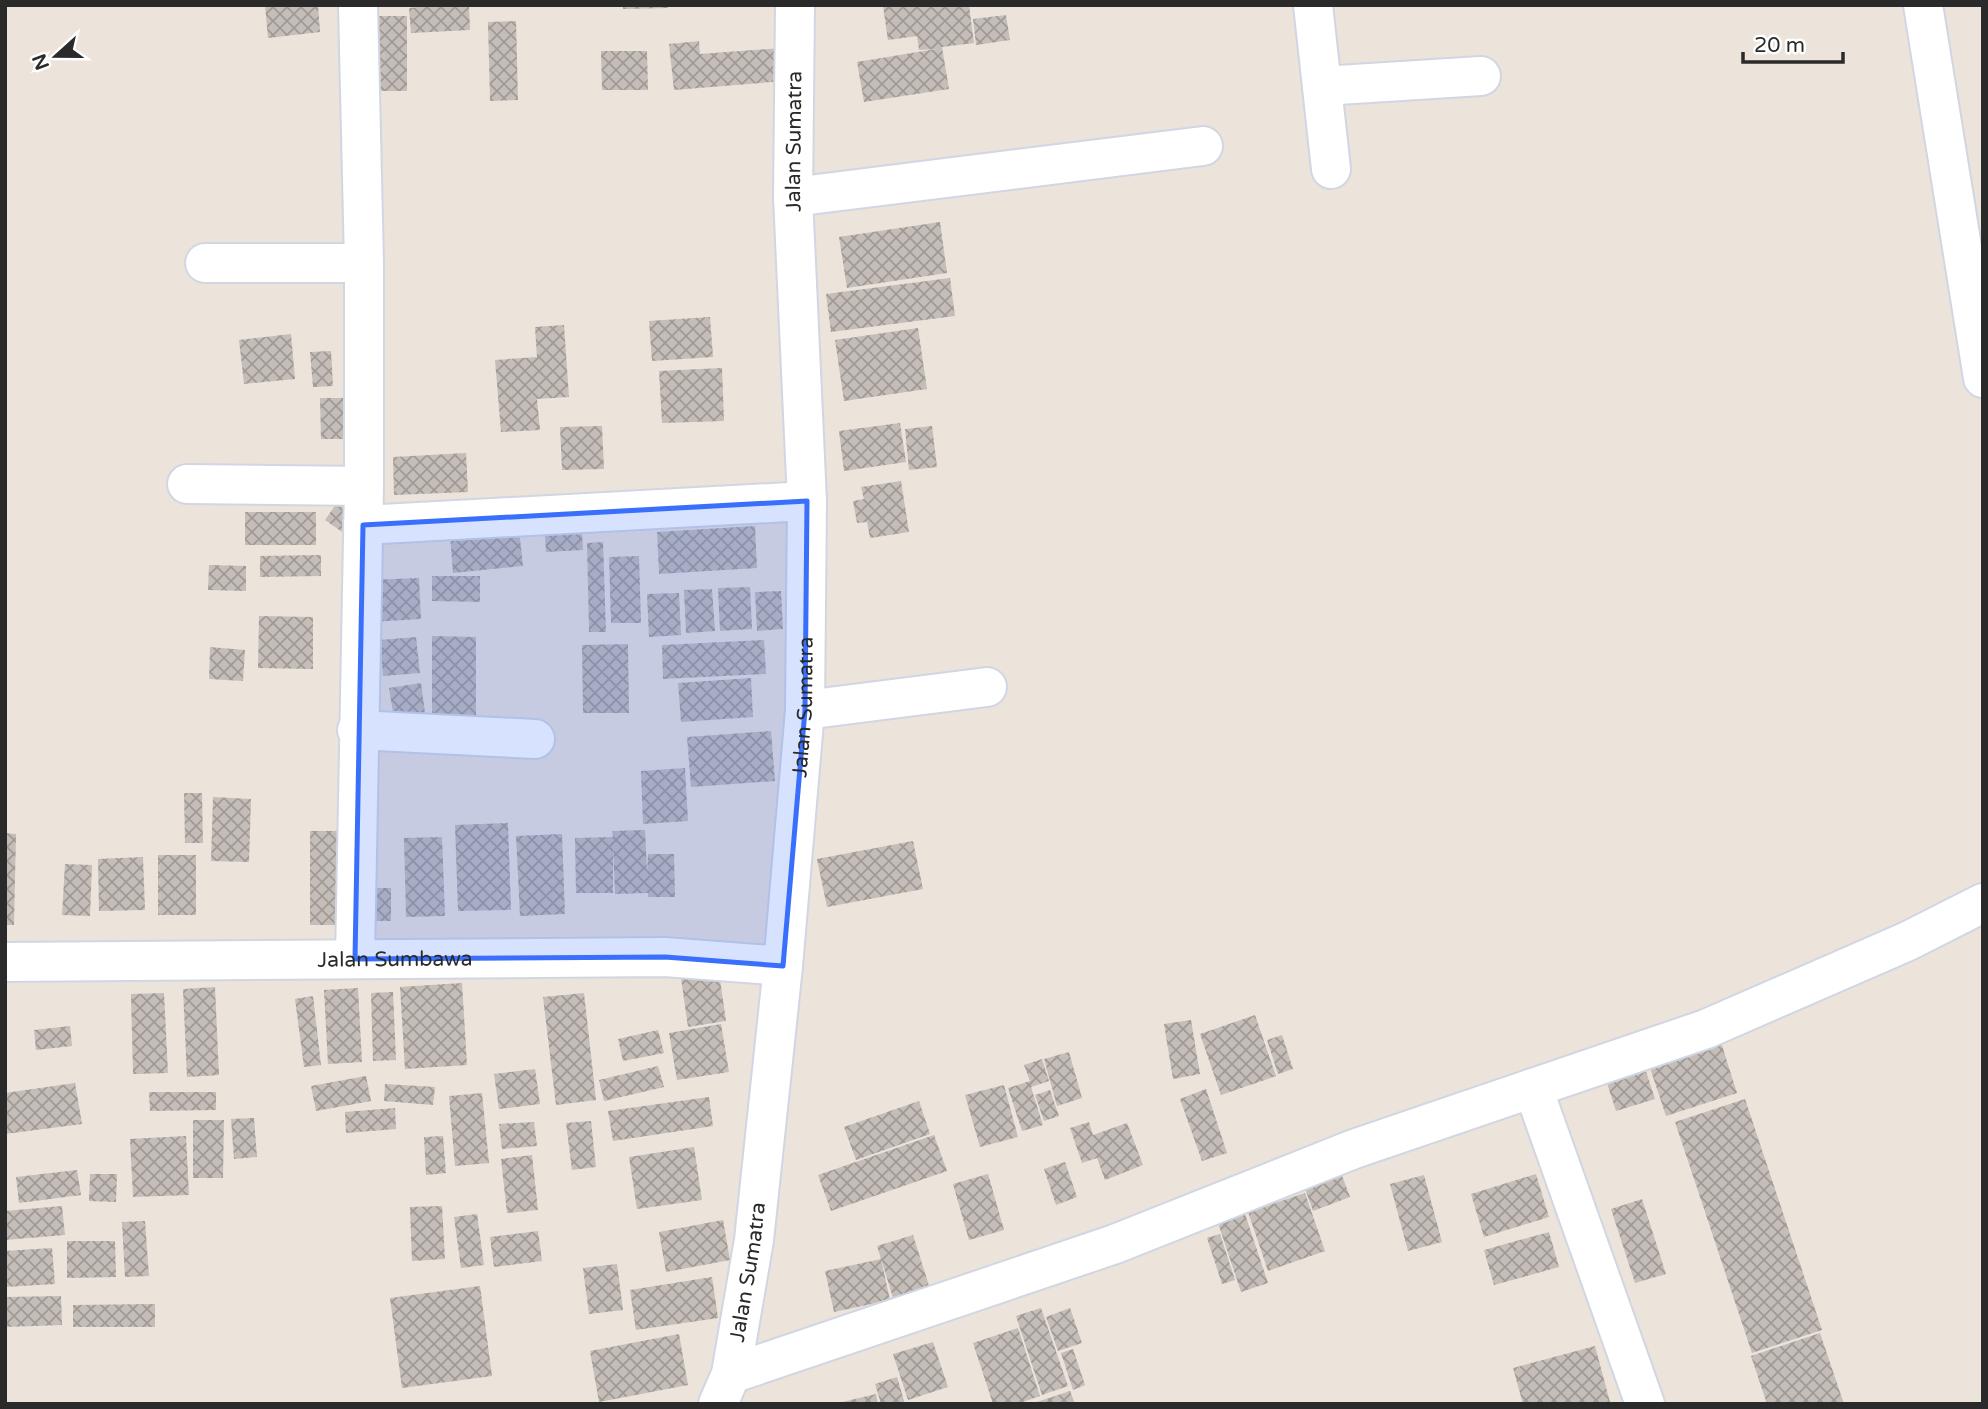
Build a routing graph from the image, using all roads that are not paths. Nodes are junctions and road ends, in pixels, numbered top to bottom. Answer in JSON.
{"nodes":[{"id":1,"x":358,"y":5,"type":"edge"},
{"id":2,"x":795,"y":5,"type":"edge"},
{"id":3,"x":1312,"y":5,"type":"edge"},
{"id":4,"x":1923,"y":5,"type":"edge"},
{"id":5,"x":1481,"y":76,"type":"dead end"},
{"id":6,"x":1322,"y":86,"type":"junction"},
{"id":7,"x":1203,"y":146,"type":"dead end"},
{"id":8,"x":1331,"y":169,"type":"dead end"},
{"id":9,"x":793,"y":197,"type":"junction"},
{"id":10,"x":205,"y":263,"type":"dead end"},
{"id":11,"x":364,"y":263,"type":"junction"},
{"id":12,"x":1983,"y":378,"type":"edge"},
{"id":13,"x":187,"y":484,"type":"dead end"},
{"id":14,"x":365,"y":486,"type":"junction"},
{"id":15,"x":807,"y":501,"type":"junction"},
{"id":16,"x":363,"y":525,"type":"junction"},
{"id":17,"x":987,"y":687,"type":"dead end"},
{"id":18,"x":806,"y":710,"type":"junction"},
{"id":19,"x":357,"y":730,"type":"junction"},
{"id":20,"x":535,"y":739,"type":"dead end"},
{"id":21,"x":1983,"y":903,"type":"edge"},
{"id":22,"x":355,"y":959,"type":"junction"},
{"id":23,"x":5,"y":962,"type":"edge"},
{"id":24,"x":783,"y":966,"type":"junction"},
{"id":25,"x":1533,"y":1088,"type":"junction"},
{"id":26,"x":725,"y":1389,"type":"edge"},
{"id":27,"x":1645,"y":1404,"type":"edge"}],
"edges":[{"from":1,"to":11,"type":"street"},
{"from":2,"to":9,"type":"street","name":"Jalan Sumatra"},
{"from":3,"to":6,"type":"street"},
{"from":4,"to":12,"type":"street"},
{"from":5,"to":6,"type":"street"},
{"from":6,"to":8,"type":"street"},
{"from":7,"to":9,"type":"street"},
{"from":9,"to":15,"type":"street","name":"Jalan Sumatra"},
{"from":10,"to":11,"type":"street"},
{"from":11,"to":14,"type":"street"},
{"from":13,"to":14,"type":"street"},
{"from":14,"to":16,"type":"street"},
{"from":15,"to":16,"type":"street"},
{"from":15,"to":18,"type":"street","name":"Jalan Sumatra"},
{"from":16,"to":19,"type":"street"},
{"from":17,"to":18,"type":"street"},
{"from":18,"to":24,"type":"street","name":"Jalan Sumatra"},
{"from":19,"to":20,"type":"street"},
{"from":19,"to":22,"type":"street"},
{"from":21,"to":25,"type":"street"},
{"from":22,"to":23,"type":"street","name":"Jalan Sumbawa"},
{"from":22,"to":24,"type":"street","name":"Jalan Sumbawa"},
{"from":24,"to":26,"type":"street","name":"Jalan Sumatra"},
{"from":25,"to":26,"type":"street"},
{"from":25,"to":27,"type":"street"}]}
